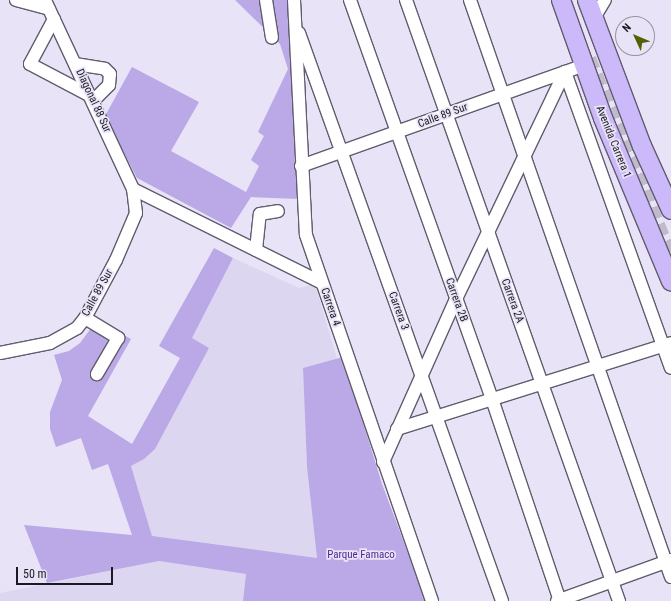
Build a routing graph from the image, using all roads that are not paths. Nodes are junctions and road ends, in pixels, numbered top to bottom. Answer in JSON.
{"nodes":[{"id":1,"x":16,"y":0,"type":"edge"},
{"id":2,"x":266,"y":0,"type":"edge"},
{"id":3,"x":294,"y":0,"type":"edge"},
{"id":4,"x":350,"y":0,"type":"edge"},
{"id":5,"x":406,"y":0,"type":"edge"},
{"id":6,"x":470,"y":0,"type":"edge"},
{"id":7,"x":561,"y":0,"type":"edge"},
{"id":8,"x":588,"y":0,"type":"edge"},
{"id":9,"x":605,"y":0,"type":"edge"},
{"id":10,"x":49,"y":10,"type":"edge"},
{"id":11,"x":594,"y":18,"type":"junction"},
{"id":12,"x":295,"y":21,"type":"junction"},
{"id":13,"x":272,"y":38,"type":"dead end"},
{"id":14,"x":75,"y":64,"type":"junction"},
{"id":15,"x":584,"y":65,"type":"junction"},
{"id":16,"x":566,"y":72,"type":"junction"},
{"id":17,"x":503,"y":94,"type":"junction"},
{"id":18,"x":92,"y":99,"type":"junction"},
{"id":19,"x":446,"y":114,"type":"junction"},
{"id":20,"x":397,"y":132,"type":"junction"},
{"id":21,"x":342,"y":151,"type":"junction"},
{"id":22,"x":524,"y":156,"type":"junction"},
{"id":23,"x":301,"y":166,"type":"junction"},
{"id":24,"x":133,"y":188,"type":"junction"},
{"id":25,"x":137,"y":203,"type":"joint"},
{"id":26,"x":671,"y":210,"type":"edge"},
{"id":27,"x":278,"y":211,"type":"dead end"},
{"id":28,"x":488,"y":231,"type":"junction"},
{"id":29,"x":256,"y":250,"type":"junction"},
{"id":30,"x":671,"y":281,"type":"edge"},
{"id":31,"x":322,"y":283,"type":"junction"},
{"id":32,"x":456,"y":299,"type":"junction"},
{"id":33,"x":86,"y":318,"type":"junction"},
{"id":34,"x":667,"y":344,"type":"edge"},
{"id":35,"x":0,"y":353,"type":"edge"},
{"id":36,"x":598,"y":366,"type":"junction"},
{"id":37,"x":671,"y":368,"type":"edge"},
{"id":38,"x":97,"y":374,"type":"dead end"},
{"id":39,"x":422,"y":377,"type":"junction"},
{"id":40,"x":542,"y":384,"type":"junction"},
{"id":41,"x":492,"y":399,"type":"junction"},
{"id":42,"x":436,"y":417,"type":"junction"},
{"id":43,"x":397,"y":429,"type":"junction"},
{"id":44,"x":383,"y":462,"type":"junction"},
{"id":45,"x":668,"y":561,"type":"edge"},
{"id":46,"x":671,"y":577,"type":"edge"},
{"id":47,"x":612,"y":581,"type":"junction"},
{"id":48,"x":432,"y":601,"type":"edge"},
{"id":49,"x":502,"y":601,"type":"edge"},
{"id":50,"x":559,"y":601,"type":"edge"},
{"id":51,"x":619,"y":601,"type":"edge"}],
"edges":[{"from":1,"to":10,"type":"street"},
{"from":2,"to":13,"type":"street"},
{"from":3,"to":12,"type":"street","name":"Carrera 4"},
{"from":4,"to":20,"type":"street","name":"Carrera 2B"},
{"from":5,"to":19,"type":"street","name":"Carrera 2A"},
{"from":6,"to":17,"type":"street"},
{"from":7,"to":15,"type":"highway","name":"Avenida Carrera 1"},
{"from":8,"to":11,"type":"highway"},
{"from":9,"to":11,"type":"street"},
{"from":10,"to":14,"type":"street","name":"Diagonal 88 Sur"},
{"from":10,"to":18,"type":"street"},
{"from":11,"to":26,"type":"highway"},
{"from":12,"to":21,"type":"street","name":"Carrera 3"},
{"from":12,"to":23,"type":"street","name":"Carrera 4"},
{"from":14,"to":18,"type":"street","name":"Diagonal 88 Sur"},
{"from":14,"to":18,"type":"street"},
{"from":15,"to":16,"type":"street","name":"Calle 89 Sur"},
{"from":15,"to":30,"type":"highway","name":"Avenida Carrera 1"},
{"from":16,"to":17,"type":"street","name":"Calle 89 Sur"},
{"from":16,"to":22,"type":"street"},
{"from":16,"to":34,"type":"street"},
{"from":17,"to":19,"type":"street","name":"Calle 89 Sur"},
{"from":17,"to":22,"type":"street"},
{"from":18,"to":24,"type":"street","name":"Diagonal 88 Sur"},
{"from":19,"to":20,"type":"street","name":"Calle 89 Sur"},
{"from":19,"to":28,"type":"street","name":"Carrera 2A"},
{"from":20,"to":21,"type":"street","name":"Calle 89 Sur"},
{"from":20,"to":32,"type":"street","name":"Carrera 2B"},
{"from":21,"to":23,"type":"street","name":"Calle 89 Sur"},
{"from":21,"to":39,"type":"street","name":"Carrera 3"},
{"from":22,"to":28,"type":"street"},
{"from":22,"to":36,"type":"street"},
{"from":23,"to":31,"type":"street","name":"Carrera 4"},
{"from":24,"to":25,"type":"street","name":"Diagonal 88 Sur"},
{"from":24,"to":29,"type":"street"},
{"from":25,"to":33,"type":"street","name":"Calle 89 Sur"},
{"from":27,"to":29,"type":"street"},
{"from":28,"to":32,"type":"street"},
{"from":28,"to":40,"type":"street","name":"Carrera 2A"},
{"from":29,"to":31,"type":"street"},
{"from":31,"to":44,"type":"street","name":"Carrera 4"},
{"from":32,"to":39,"type":"street"},
{"from":32,"to":41,"type":"street","name":"Carrera 2B"},
{"from":33,"to":35,"type":"street","name":"Calle 89 Sur"},
{"from":33,"to":38,"type":"street"},
{"from":34,"to":36,"type":"street"},
{"from":34,"to":37,"type":"street"},
{"from":36,"to":40,"type":"street"},
{"from":36,"to":45,"type":"street"},
{"from":39,"to":42,"type":"street","name":"Carrera 3"},
{"from":39,"to":43,"type":"street"},
{"from":40,"to":41,"type":"street"},
{"from":40,"to":47,"type":"street","name":"Carrera 2A"},
{"from":41,"to":42,"type":"street"},
{"from":41,"to":50,"type":"street","name":"Carrera 2B"},
{"from":42,"to":43,"type":"street"},
{"from":42,"to":49,"type":"street","name":"Carrera 3"},
{"from":43,"to":44,"type":"street"},
{"from":44,"to":48,"type":"street","name":"Carrera 4"},
{"from":45,"to":46,"type":"street"},
{"from":45,"to":47,"type":"street"},
{"from":47,"to":50,"type":"street"},
{"from":47,"to":51,"type":"street","name":"Carrera 2A"}]}
